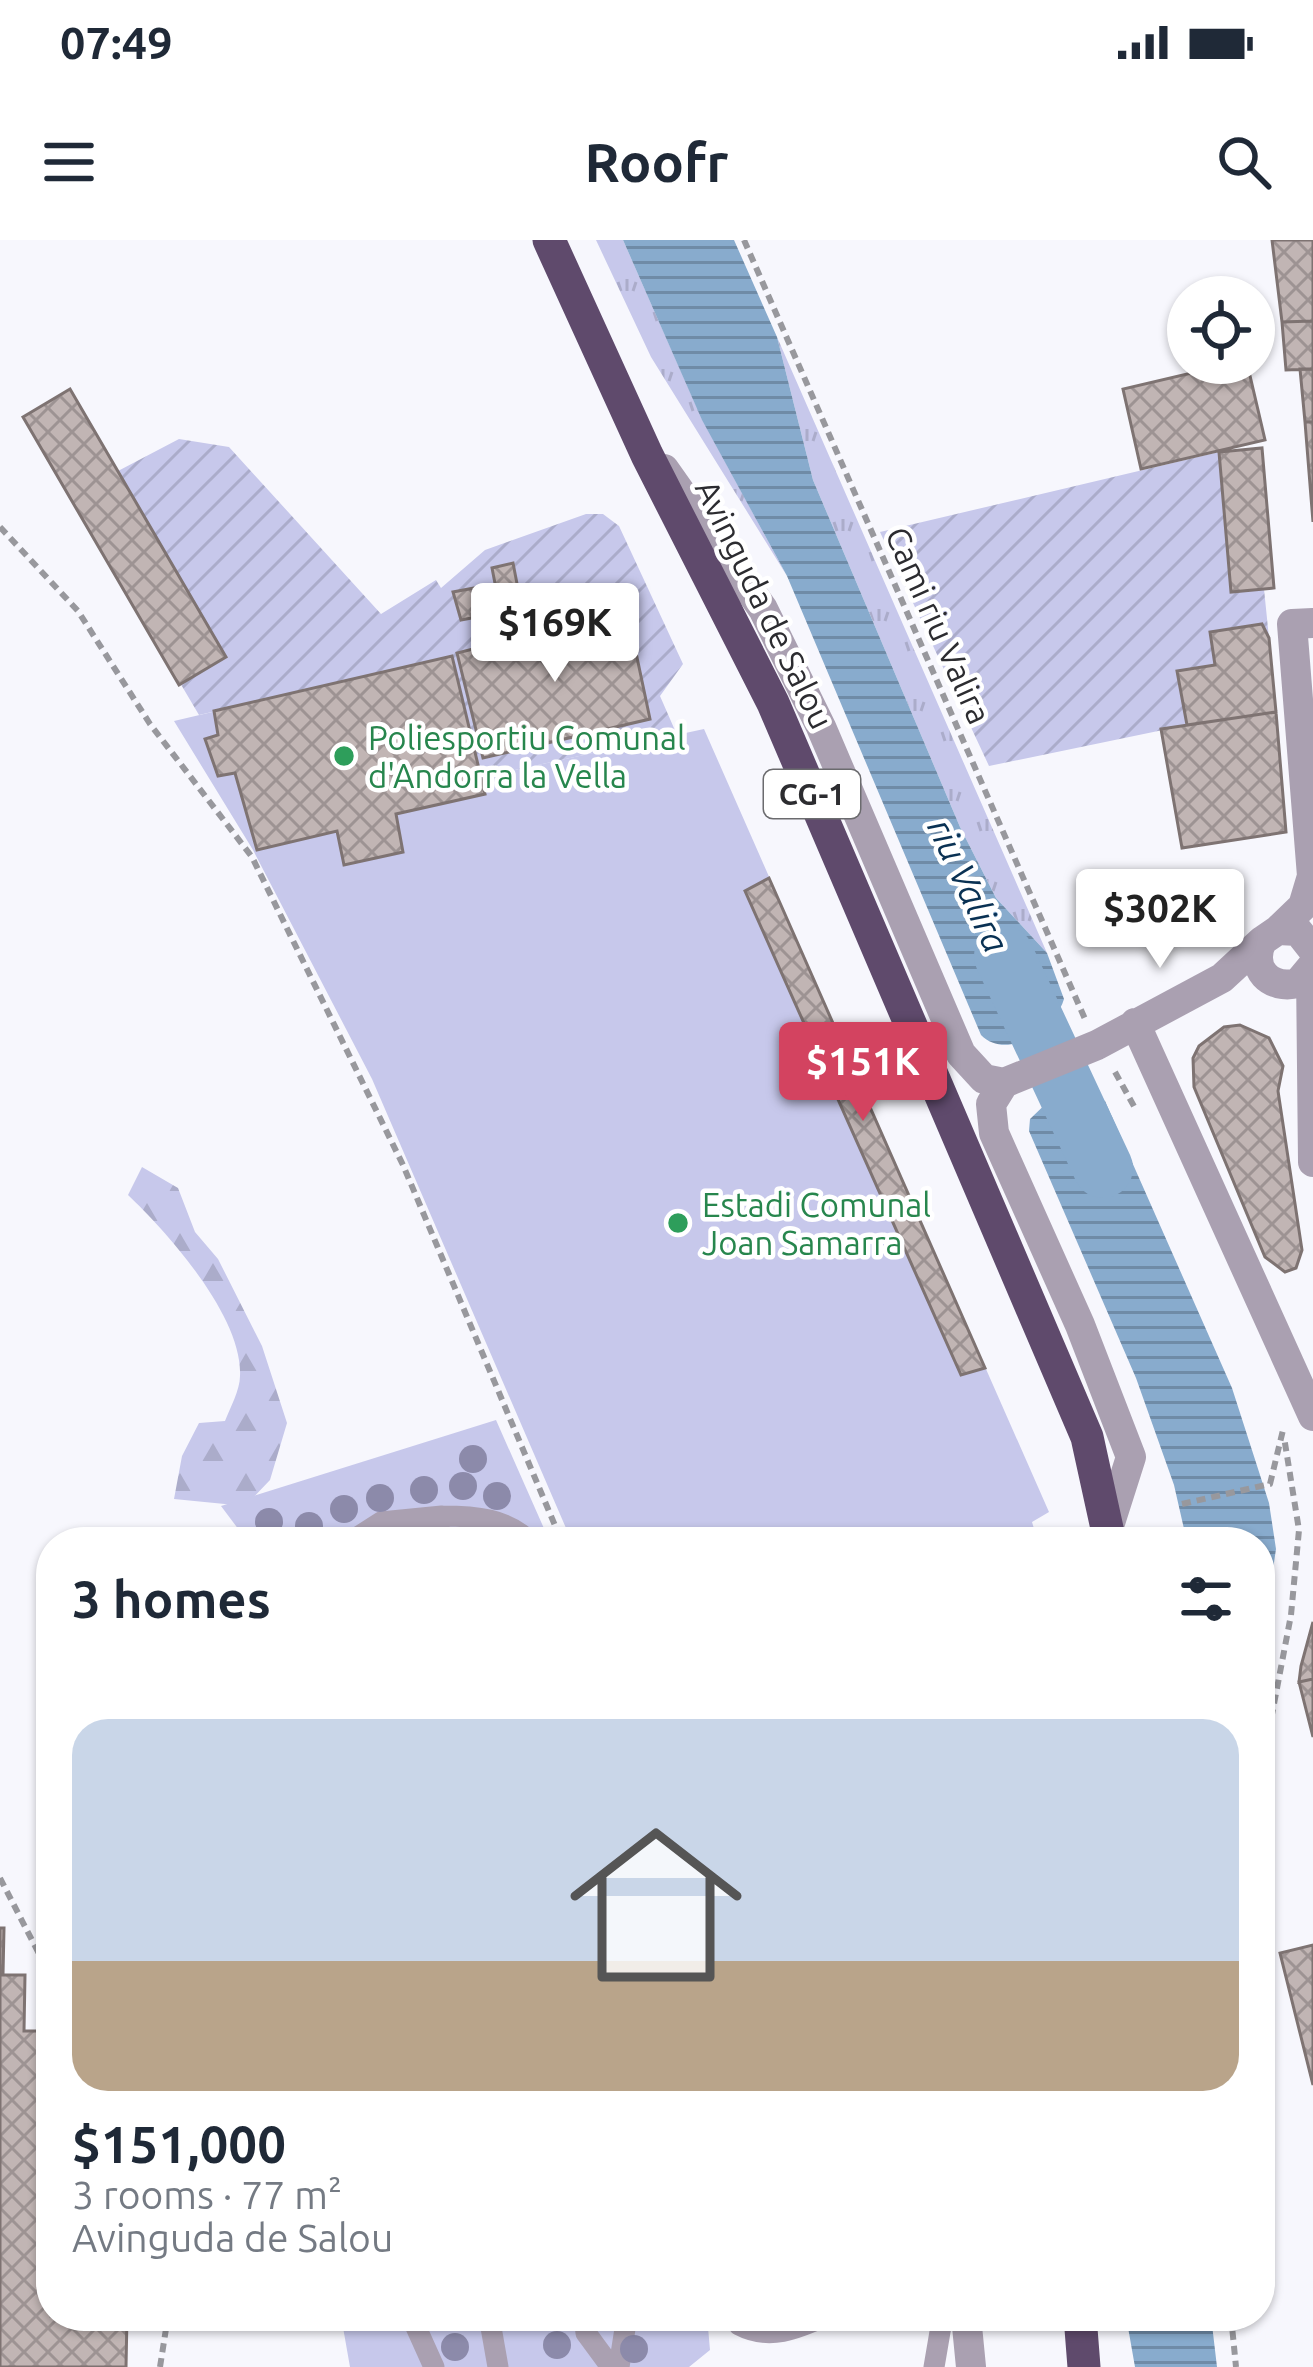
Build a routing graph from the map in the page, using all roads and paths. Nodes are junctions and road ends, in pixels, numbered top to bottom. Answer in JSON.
{"nodes":[{"id":1,"x":549,"y":240,"type":"edge"},
{"id":2,"x":744,"y":240,"type":"edge"},
{"id":3,"x":638,"y":435,"type":"junction"},
{"id":4,"x":0,"y":526,"type":"edge"},
{"id":5,"x":1302,"y":623,"type":"edge"},
{"id":6,"x":1270,"y":935,"type":"junction"},
{"id":7,"x":1312,"y":962,"type":"edge"},
{"id":8,"x":1136,"y":1023,"type":"junction"},
{"id":9,"x":1093,"y":1037,"type":"junction"},
{"id":10,"x":1004,"y":1083,"type":"junction"},
{"id":11,"x":1313,"y":1162,"type":"edge"},
{"id":12,"x":1313,"y":1416,"type":"edge"},
{"id":13,"x":1283,"y":1431,"type":"dead end"},
{"id":14,"x":1270,"y":1484,"type":"dead end"},
{"id":15,"x":1182,"y":1504,"type":"dead end"},
{"id":16,"x":442,"y":1516,"type":"junction"},
{"id":17,"x":372,"y":1527,"type":"edge"},
{"id":18,"x":439,"y":1527,"type":"edge"},
{"id":19,"x":510,"y":1527,"type":"edge"},
{"id":20,"x":556,"y":1527,"type":"edge"},
{"id":21,"x":1107,"y":1527,"type":"edge"},
{"id":22,"x":1111,"y":1527,"type":"edge"},
{"id":23,"x":1275,"y":1699,"type":"edge"},
{"id":24,"x":0,"y":1878,"type":"edge"},
{"id":25,"x":36,"y":1948,"type":"edge"},
{"id":26,"x":166,"y":2331,"type":"edge"},
{"id":27,"x":418,"y":2331,"type":"edge"},
{"id":28,"x":492,"y":2331,"type":"edge"},
{"id":29,"x":586,"y":2331,"type":"edge"},
{"id":30,"x":624,"y":2331,"type":"edge"},
{"id":31,"x":750,"y":2331,"type":"edge"},
{"id":32,"x":785,"y":2331,"type":"edge"},
{"id":33,"x":940,"y":2331,"type":"edge"},
{"id":34,"x":967,"y":2331,"type":"edge"},
{"id":35,"x":1080,"y":2331,"type":"edge"},
{"id":36,"x":1232,"y":2331,"type":"edge"},
{"id":37,"x":160,"y":2367,"type":"edge"},
{"id":38,"x":434,"y":2367,"type":"edge"},
{"id":39,"x":498,"y":2367,"type":"edge"},
{"id":40,"x":615,"y":2367,"type":"edge"},
{"id":41,"x":934,"y":2367,"type":"edge"},
{"id":42,"x":971,"y":2367,"type":"edge"},
{"id":43,"x":1084,"y":2367,"type":"edge"},
{"id":44,"x":1236,"y":2367,"type":"edge"}],
"edges":[{"from":1,"to":3,"type":"highway","name":"Avinguda de Salou","number":"CG-1"},
{"from":2,"to":9,"type":"path","name":"Cami riu Valira"},
{"from":3,"to":10,"type":"street"},
{"from":3,"to":21,"type":"highway","name":"Avinguda de Salou","number":"CG-1"},
{"from":4,"to":20,"type":"path"},
{"from":5,"to":6,"type":"street"},
{"from":6,"to":7,"type":"street"},
{"from":6,"to":7,"type":"street"},
{"from":6,"to":8,"type":"street"},
{"from":7,"to":11,"type":"street"},
{"from":8,"to":9,"type":"street"},
{"from":8,"to":12,"type":"street"},
{"from":9,"to":10,"type":"street"},
{"from":10,"to":22,"type":"street"},
{"from":13,"to":23,"type":"path"},
{"from":14,"to":15,"type":"path"},
{"from":16,"to":17,"type":"lane"},
{"from":16,"to":18,"type":"lane"},
{"from":16,"to":19,"type":"lane"},
{"from":24,"to":25,"type":"path"},
{"from":26,"to":37,"type":"path"},
{"from":27,"to":38,"type":"lane"},
{"from":28,"to":39,"type":"lane"},
{"from":29,"to":40,"type":"lane"},
{"from":30,"to":40,"type":"lane"},
{"from":31,"to":32,"type":"lane"},
{"from":33,"to":41,"type":"lane"},
{"from":34,"to":42,"type":"street"},
{"from":35,"to":43,"type":"highway"},
{"from":36,"to":44,"type":"path"}]}
